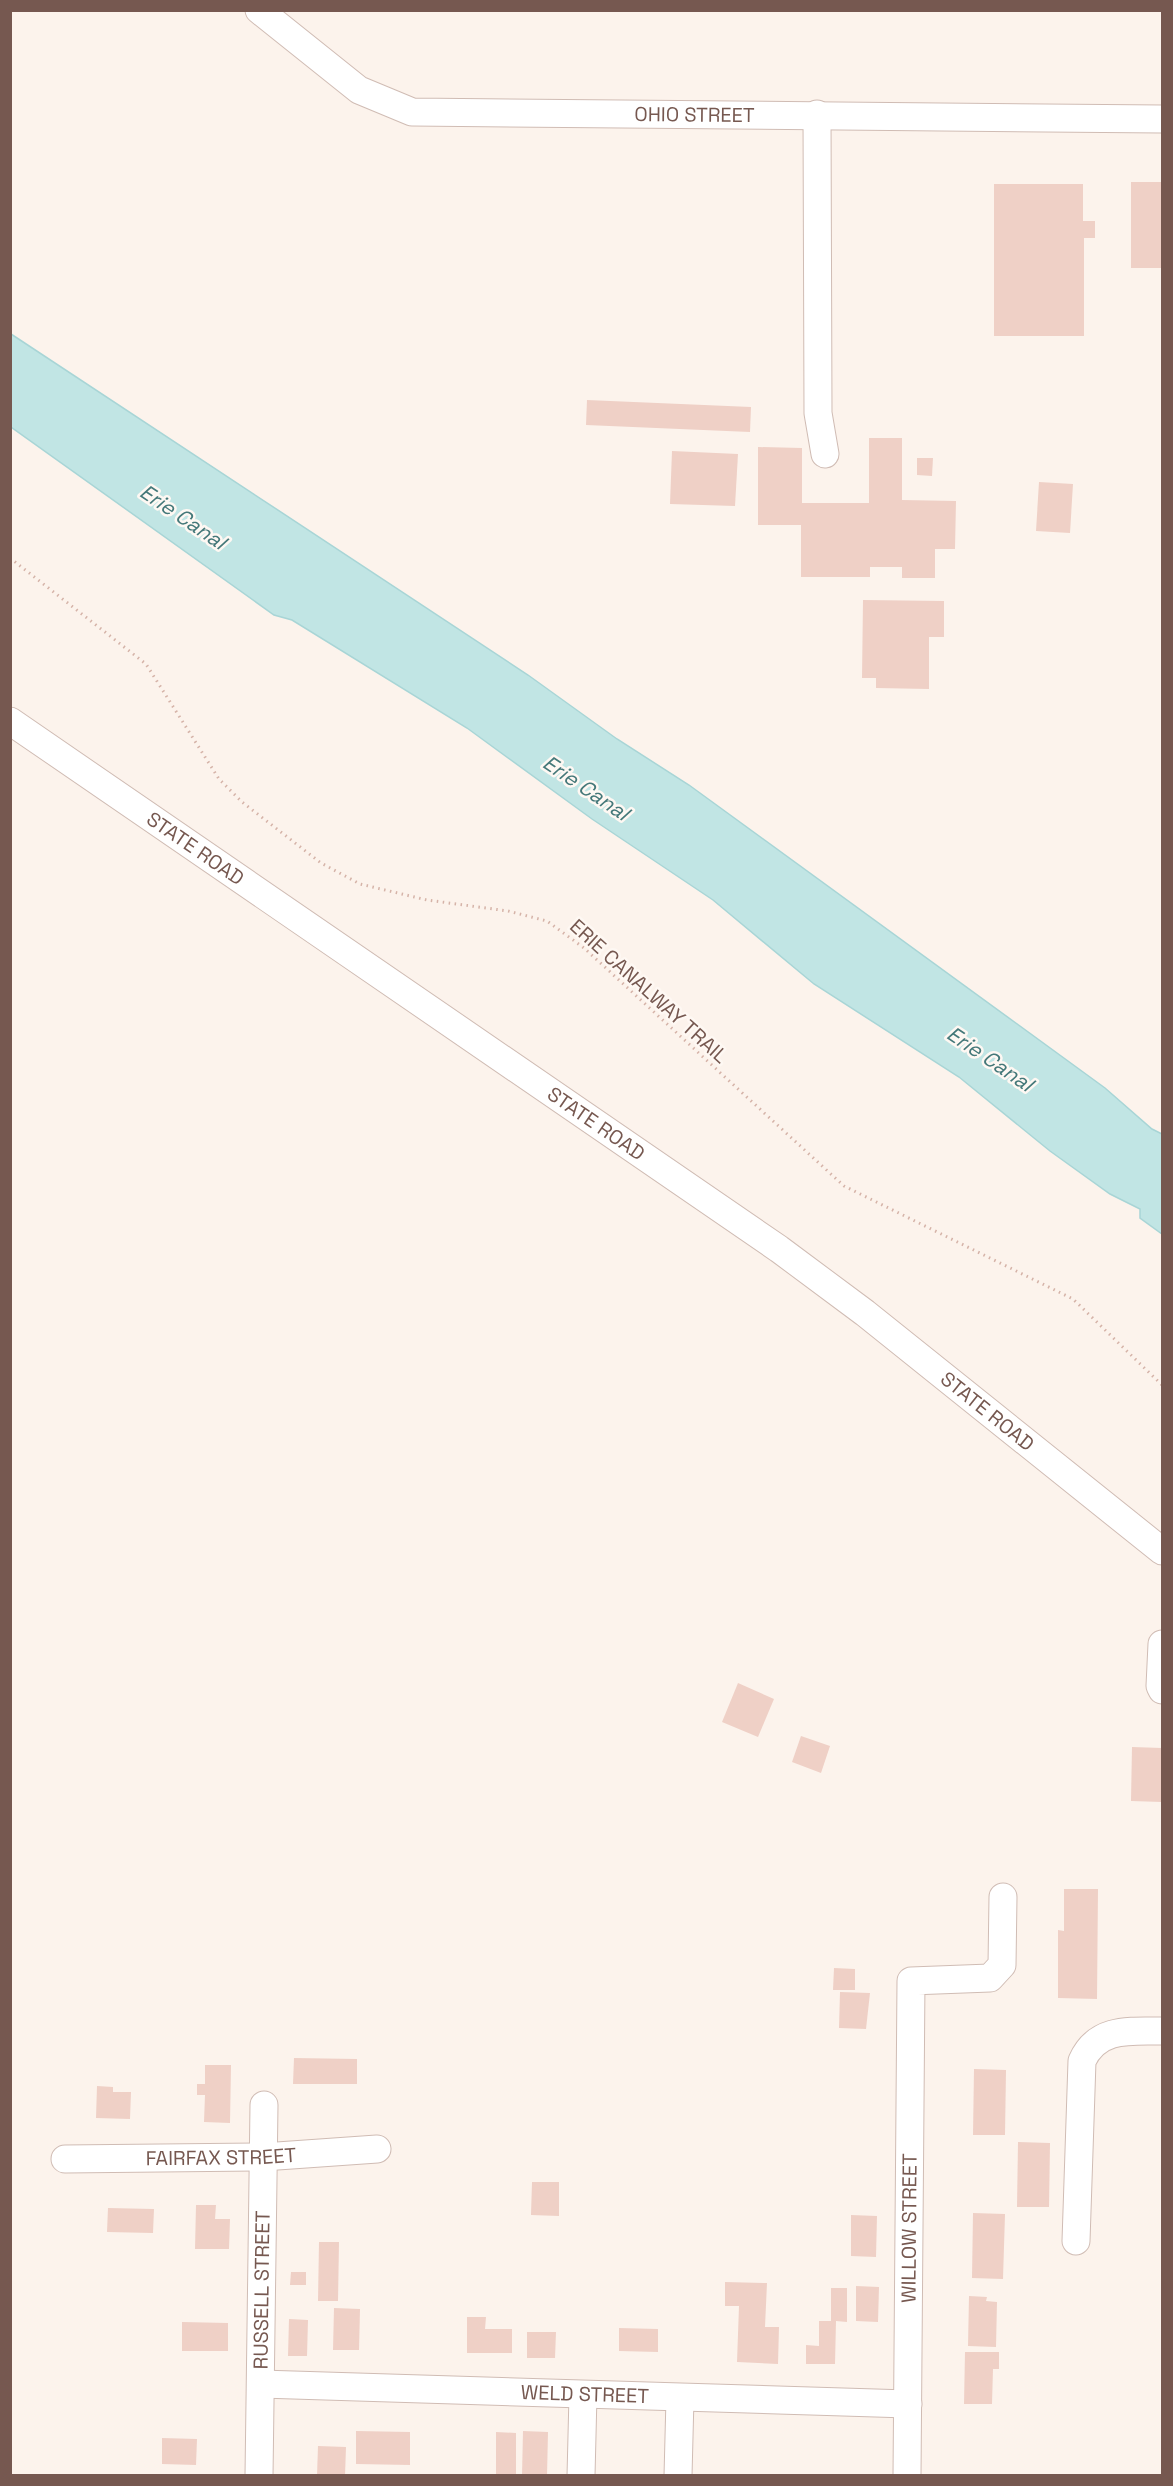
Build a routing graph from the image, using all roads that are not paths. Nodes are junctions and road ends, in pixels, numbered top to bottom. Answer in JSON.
{"nodes":[{"id":1,"x":259,"y":10,"type":"edge"},
{"id":2,"x":817,"y":114,"type":"junction"},
{"id":3,"x":1162,"y":119,"type":"edge"},
{"id":4,"x":825,"y":454,"type":"dead end"},
{"id":5,"x":10,"y":721,"type":"edge"},
{"id":6,"x":1162,"y":1551,"type":"edge"},
{"id":7,"x":1162,"y":1644,"type":"edge"},
{"id":8,"x":1162,"y":1690,"type":"edge"},
{"id":9,"x":1004,"y":1897,"type":"dead end"},
{"id":10,"x":1162,"y":2031,"type":"edge"},
{"id":11,"x":264,"y":2105,"type":"dead end"},
{"id":12,"x":377,"y":2149,"type":"dead end"},
{"id":13,"x":263,"y":2157,"type":"junction"},
{"id":14,"x":66,"y":2159,"type":"dead end"},
{"id":15,"x":1076,"y":2241,"type":"dead end"},
{"id":16,"x":261,"y":2384,"type":"junction"},
{"id":17,"x":583,"y":2395,"type":"junction"},
{"id":18,"x":680,"y":2398,"type":"junction"},
{"id":19,"x":908,"y":2404,"type":"junction"},
{"id":20,"x":259,"y":2475,"type":"edge"},
{"id":21,"x":581,"y":2475,"type":"edge"},
{"id":22,"x":678,"y":2475,"type":"edge"},
{"id":23,"x":907,"y":2475,"type":"edge"}],
"edges":[{"from":1,"to":2,"type":"street","name":"OHIO STREET"},
{"from":2,"to":3,"type":"street","name":"OHIO STREET"},
{"from":2,"to":4,"type":"street"},
{"from":5,"to":6,"type":"street","name":"STATE ROAD"},
{"from":7,"to":8,"type":"street"},
{"from":9,"to":19,"type":"street","name":"WILLOW STREET"},
{"from":10,"to":15,"type":"street"},
{"from":11,"to":13,"type":"street","name":"RUSSELL STREET"},
{"from":12,"to":13,"type":"street","name":"FAIRFAX STREET"},
{"from":13,"to":14,"type":"street","name":"FAIRFAX STREET"},
{"from":13,"to":16,"type":"street","name":"RUSSELL STREET"},
{"from":16,"to":17,"type":"street","name":"WELD STREET"},
{"from":16,"to":20,"type":"street","name":"RUSSELL STREET"},
{"from":17,"to":18,"type":"street","name":"WELD STREET"},
{"from":17,"to":21,"type":"street"},
{"from":18,"to":19,"type":"street","name":"WELD STREET"},
{"from":18,"to":22,"type":"street"},
{"from":19,"to":23,"type":"street","name":"WILLOW STREET"}]}
